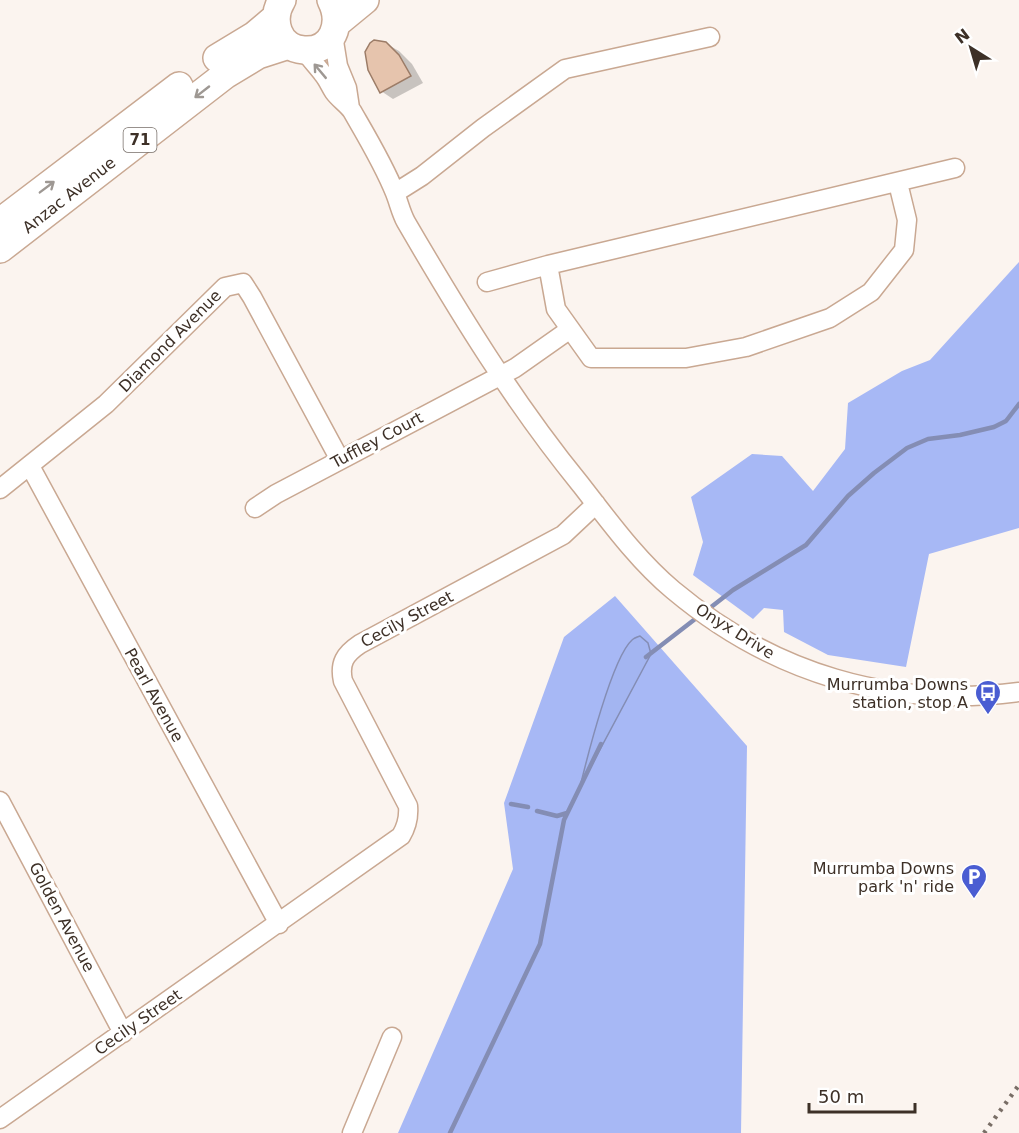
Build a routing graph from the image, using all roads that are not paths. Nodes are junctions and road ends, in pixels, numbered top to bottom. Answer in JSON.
{"nodes":[{"id":1,"x":365,"y":0,"type":"edge"},
{"id":2,"x":279,"y":9,"type":"edge"},
{"id":3,"x":333,"y":19,"type":"edge"},
{"id":4,"x":710,"y":37,"type":"dead end"},
{"id":5,"x":297,"y":48,"type":"junction"},
{"id":6,"x":350,"y":108,"type":"junction"},
{"id":7,"x":955,"y":168,"type":"dead end"},
{"id":8,"x":898,"y":183,"type":"junction"},
{"id":9,"x":395,"y":193,"type":"junction"},
{"id":10,"x":0,"y":222,"type":"edge"},
{"id":11,"x":0,"y":249,"type":"edge"},
{"id":12,"x":548,"y":265,"type":"junction"},
{"id":13,"x":487,"y":282,"type":"dead end"},
{"id":14,"x":569,"y":330,"type":"junction"},
{"id":15,"x":501,"y":375,"type":"junction"},
{"id":16,"x":340,"y":460,"type":"junction"},
{"id":17,"x":30,"y":466,"type":"junction"},
{"id":18,"x":0,"y":489,"type":"edge"},
{"id":19,"x":596,"y":504,"type":"junction"},
{"id":20,"x":255,"y":508,"type":"dead end"},
{"id":21,"x":1019,"y":692,"type":"edge"},
{"id":22,"x":0,"y":801,"type":"edge"},
{"id":23,"x":279,"y":924,"type":"junction"},
{"id":24,"x":123,"y":1033,"type":"junction"},
{"id":25,"x":392,"y":1038,"type":"dead end"},
{"id":26,"x":0,"y":1119,"type":"edge"},
{"id":27,"x":351,"y":1133,"type":"edge"}],
"edges":[{"from":1,"to":3,"type":"highway","number":"71"},
{"from":2,"to":5,"type":"highway","number":"71"},
{"from":10,"to":2,"type":"highway","name":"Anzac Avenue","number":"71","one_way":true},
{"from":3,"to":5,"type":"highway","number":"71"},
{"from":3,"to":6,"type":"street"},
{"from":4,"to":9,"type":"street"},
{"from":6,"to":5,"type":"street","one_way":true},
{"from":5,"to":11,"type":"highway","name":"Anzac Avenue","number":"71","one_way":true},
{"from":6,"to":9,"type":"street"},
{"from":7,"to":8,"type":"street"},
{"from":8,"to":12,"type":"street"},
{"from":8,"to":14,"type":"street"},
{"from":9,"to":15,"type":"street"},
{"from":12,"to":13,"type":"street"},
{"from":12,"to":14,"type":"street"},
{"from":14,"to":15,"type":"street","name":"Tuffley Court"},
{"from":15,"to":16,"type":"street","name":"Tuffley Court"},
{"from":15,"to":19,"type":"street"},
{"from":16,"to":17,"type":"street","name":"Diamond Avenue"},
{"from":16,"to":20,"type":"street","name":"Tuffley Court"},
{"from":17,"to":18,"type":"street","name":"Diamond Avenue"},
{"from":17,"to":23,"type":"street","name":"Pearl Avenue"},
{"from":19,"to":21,"type":"street","name":"Onyx Drive"},
{"from":19,"to":23,"type":"street","name":"Cecily Street"},
{"from":22,"to":24,"type":"street","name":"Golden Avenue"},
{"from":23,"to":24,"type":"street","name":"Cecily Street"},
{"from":24,"to":26,"type":"street","name":"Cecily Street"},
{"from":25,"to":27,"type":"street"}]}
